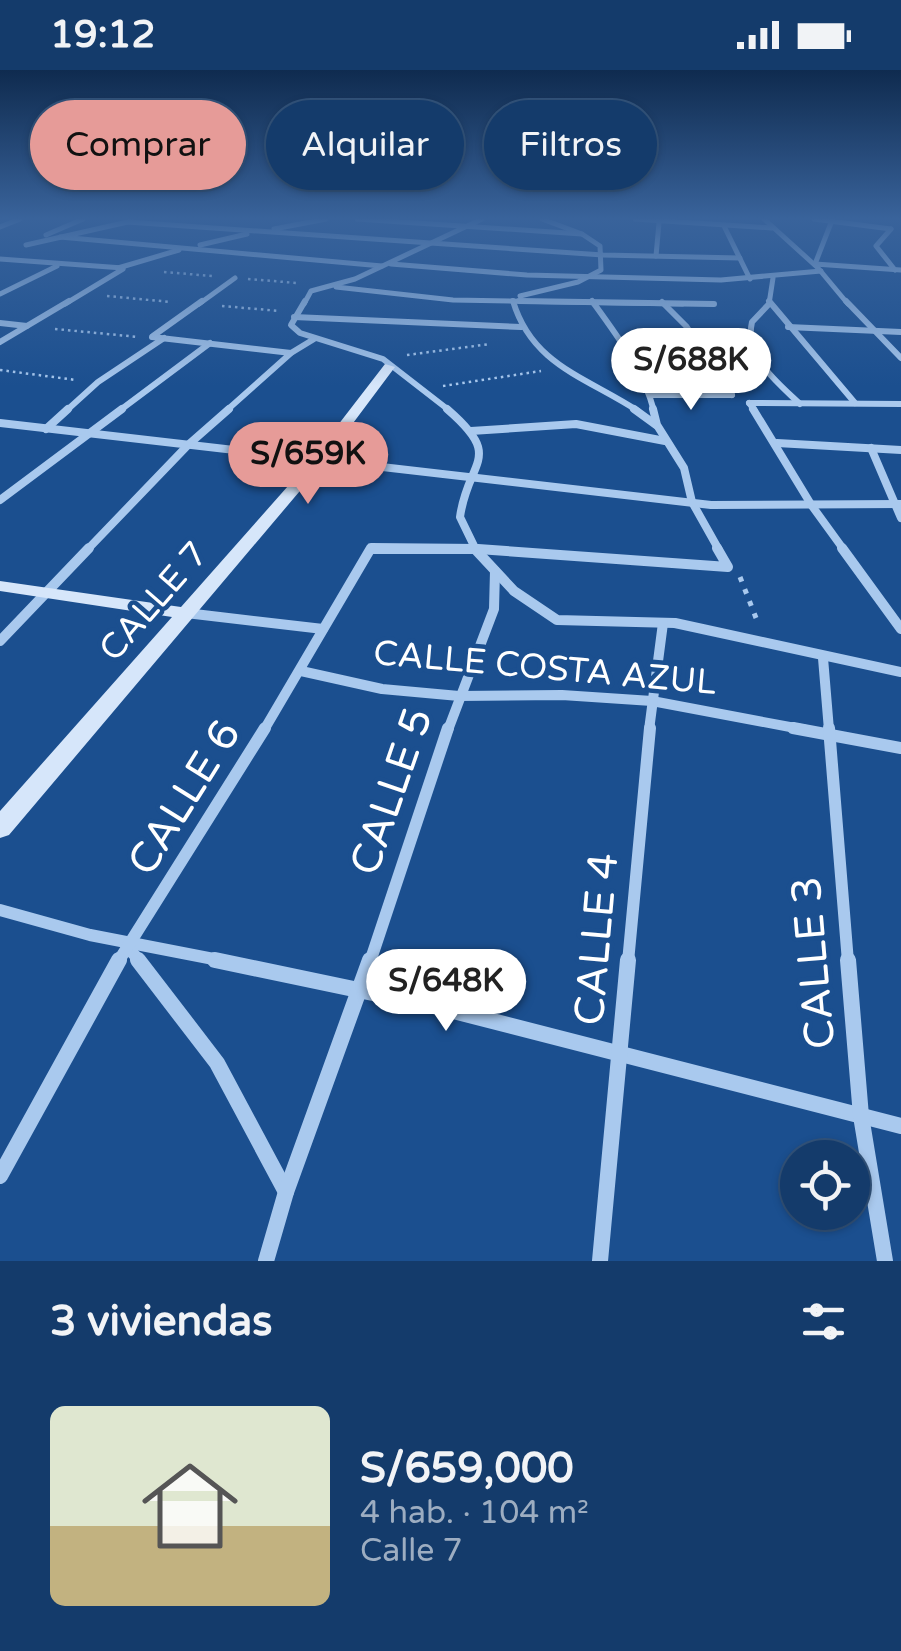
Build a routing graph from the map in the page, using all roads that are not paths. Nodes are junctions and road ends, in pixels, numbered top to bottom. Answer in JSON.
{"nodes":[{"id":1,"x":39,"y":275,"type":"edge"},
{"id":2,"x":110,"y":275,"type":"edge"},
{"id":3,"x":359,"y":275,"type":"edge"},
{"id":4,"x":549,"y":275,"type":"edge"},
{"id":5,"x":594,"y":275,"type":"edge"},
{"id":6,"x":748,"y":275,"type":"edge"},
{"id":7,"x":796,"y":275,"type":"edge"},
{"id":8,"x":824,"y":275,"type":"edge"},
{"id":9,"x":590,"y":277,"type":"junction"},
{"id":10,"x":234,"y":278,"type":"dead end"},
{"id":11,"x":772,"y":278,"type":"junction"},
{"id":12,"x":750,"y":279,"type":"junction"},
{"id":13,"x":325,"y":286,"type":"junction"},
{"id":14,"x":0,"y":294,"type":"edge"},
{"id":15,"x":495,"y":300,"type":"junction"},
{"id":16,"x":514,"y":301,"type":"junction"},
{"id":17,"x":592,"y":301,"type":"junction"},
{"id":18,"x":662,"y":302,"type":"junction"},
{"id":19,"x":714,"y":304,"type":"dead end"},
{"id":20,"x":769,"y":304,"type":"junction"},
{"id":21,"x":294,"y":317,"type":"junction"},
{"id":22,"x":0,"y":323,"type":"edge"},
{"id":23,"x":27,"y":326,"type":"junction"},
{"id":24,"x":521,"y":327,"type":"junction"},
{"id":25,"x":788,"y":327,"type":"junction"},
{"id":26,"x":871,"y":332,"type":"junction"},
{"id":27,"x":901,"y":332,"type":"edge"},
{"id":28,"x":164,"y":338,"type":"junction"},
{"id":29,"x":314,"y":339,"type":"junction"},
{"id":30,"x":0,"y":342,"type":"edge"},
{"id":31,"x":210,"y":343,"type":"junction"},
{"id":32,"x":290,"y":353,"type":"junction"},
{"id":33,"x":901,"y":358,"type":"edge"},
{"id":34,"x":387,"y":363,"type":"junction"},
{"id":35,"x":650,"y":395,"type":"junction"},
{"id":36,"x":855,"y":403,"type":"junction"},
{"id":37,"x":800,"y":404,"type":"junction"},
{"id":38,"x":901,"y":404,"type":"edge"},
{"id":39,"x":0,"y":423,"type":"edge"},
{"id":40,"x":656,"y":426,"type":"junction"},
{"id":41,"x":46,"y":428,"type":"junction"},
{"id":42,"x":471,"y":431,"type":"junction"},
{"id":43,"x":92,"y":432,"type":"junction"},
{"id":44,"x":666,"y":441,"type":"junction"},
{"id":45,"x":778,"y":444,"type":"junction"},
{"id":46,"x":188,"y":445,"type":"junction"},
{"id":47,"x":871,"y":448,"type":"junction"},
{"id":48,"x":901,"y":450,"type":"edge"},
{"id":49,"x":316,"y":463,"type":"junction"},
{"id":50,"x":472,"y":480,"type":"junction"},
{"id":51,"x":0,"y":500,"type":"edge"},
{"id":52,"x":692,"y":502,"type":"junction"},
{"id":53,"x":898,"y":503,"type":"edge"},
{"id":54,"x":812,"y":506,"type":"junction"},
{"id":55,"x":901,"y":518,"type":"edge"},
{"id":56,"x":478,"y":549,"type":"junction"},
{"id":57,"x":494,"y":570,"type":"junction"},
{"id":58,"x":0,"y":586,"type":"edge"},
{"id":59,"x":42,"y":593,"type":"junction"},
{"id":60,"x":185,"y":613,"type":"junction"},
{"id":61,"x":663,"y":623,"type":"junction"},
{"id":62,"x":901,"y":629,"type":"edge"},
{"id":63,"x":323,"y":630,"type":"junction"},
{"id":64,"x":0,"y":641,"type":"edge"},
{"id":65,"x":823,"y":658,"type":"junction"},
{"id":66,"x":302,"y":671,"type":"junction"},
{"id":67,"x":901,"y":672,"type":"edge"},
{"id":68,"x":459,"y":696,"type":"junction"},
{"id":69,"x":652,"y":701,"type":"junction"},
{"id":70,"x":827,"y":733,"type":"junction"},
{"id":71,"x":901,"y":748,"type":"edge"},
{"id":72,"x":0,"y":828,"type":"edge"},
{"id":73,"x":0,"y":910,"type":"edge"},
{"id":74,"x":127,"y":946,"type":"junction"},
{"id":75,"x":361,"y":988,"type":"junction"},
{"id":76,"x":620,"y":1056,"type":"junction"},
{"id":77,"x":861,"y":1116,"type":"junction"},
{"id":78,"x":901,"y":1126,"type":"edge"},
{"id":79,"x":0,"y":1176,"type":"edge"},
{"id":80,"x":286,"y":1192,"type":"junction"},
{"id":81,"x":266,"y":1261,"type":"edge"},
{"id":82,"x":600,"y":1261,"type":"edge"},
{"id":83,"x":885,"y":1261,"type":"edge"}],
"edges":[{"from":1,"to":14,"type":"street"},
{"from":2,"to":23,"type":"street"},
{"from":3,"to":13,"type":"street"},
{"from":4,"to":9,"type":"street"},
{"from":5,"to":9,"type":"street"},
{"from":6,"to":12,"type":"street"},
{"from":7,"to":11,"type":"street"},
{"from":8,"to":26,"type":"street"},
{"from":9,"to":12,"type":"street"},
{"from":9,"to":15,"type":"street"},
{"from":10,"to":28,"type":"street"},
{"from":11,"to":12,"type":"street"},
{"from":11,"to":20,"type":"street"},
{"from":13,"to":15,"type":"street"},
{"from":13,"to":21,"type":"street"},
{"from":15,"to":16,"type":"street"},
{"from":16,"to":17,"type":"street"},
{"from":16,"to":24,"type":"street"},
{"from":17,"to":18,"type":"street"},
{"from":17,"to":35,"type":"street"},
{"from":18,"to":19,"type":"street"},
{"from":18,"to":35,"type":"street"},
{"from":20,"to":25,"type":"street"},
{"from":20,"to":37,"type":"street"},
{"from":21,"to":24,"type":"street"},
{"from":21,"to":29,"type":"street"},
{"from":22,"to":23,"type":"street"},
{"from":23,"to":30,"type":"street"},
{"from":24,"to":40,"type":"street"},
{"from":25,"to":26,"type":"street"},
{"from":25,"to":36,"type":"street"},
{"from":26,"to":27,"type":"street"},
{"from":26,"to":33,"type":"street"},
{"from":28,"to":31,"type":"street"},
{"from":28,"to":41,"type":"street"},
{"from":29,"to":32,"type":"street"},
{"from":29,"to":34,"type":"street"},
{"from":31,"to":32,"type":"street"},
{"from":31,"to":43,"type":"street"},
{"from":32,"to":46,"type":"street"},
{"from":34,"to":42,"type":"street"},
{"from":34,"to":49,"type":"street","name":"CALLE 7"},
{"from":35,"to":40,"type":"street"},
{"from":36,"to":37,"type":"street"},
{"from":36,"to":38,"type":"street"},
{"from":37,"to":45,"type":"street"},
{"from":39,"to":41,"type":"street"},
{"from":40,"to":44,"type":"street"},
{"from":41,"to":43,"type":"street"},
{"from":42,"to":44,"type":"street"},
{"from":42,"to":50,"type":"street"},
{"from":43,"to":46,"type":"street"},
{"from":43,"to":51,"type":"street"},
{"from":44,"to":52,"type":"street"},
{"from":45,"to":47,"type":"street"},
{"from":45,"to":54,"type":"street"},
{"from":46,"to":49,"type":"street"},
{"from":46,"to":59,"type":"street"},
{"from":47,"to":48,"type":"street"},
{"from":47,"to":53,"type":"street"},
{"from":49,"to":50,"type":"street"},
{"from":49,"to":60,"type":"street","name":"CALLE 7"},
{"from":50,"to":52,"type":"street"},
{"from":50,"to":56,"type":"street"},
{"from":52,"to":54,"type":"street"},
{"from":52,"to":56,"type":"street"},
{"from":53,"to":54,"type":"street"},
{"from":53,"to":55,"type":"street"},
{"from":54,"to":62,"type":"street"},
{"from":56,"to":57,"type":"street"},
{"from":56,"to":63,"type":"street","name":"CALLE 6"},
{"from":57,"to":61,"type":"street"},
{"from":57,"to":68,"type":"street","name":"CALLE 5"},
{"from":58,"to":59,"type":"street","name":"CALLE COSTA AZUL"},
{"from":59,"to":60,"type":"street","name":"CALLE COSTA AZUL"},
{"from":59,"to":64,"type":"street"},
{"from":60,"to":63,"type":"street","name":"CALLE COSTA AZUL"},
{"from":60,"to":72,"type":"street","name":"CALLE 7"},
{"from":61,"to":65,"type":"street"},
{"from":61,"to":69,"type":"street","name":"CALLE 4"},
{"from":63,"to":66,"type":"street","name":"CALLE 6"},
{"from":65,"to":67,"type":"street"},
{"from":65,"to":70,"type":"street","name":"CALLE 3"},
{"from":66,"to":68,"type":"street","name":"CALLE COSTA AZUL"},
{"from":66,"to":74,"type":"street","name":"CALLE 6"},
{"from":68,"to":69,"type":"street","name":"CALLE COSTA AZUL"},
{"from":68,"to":75,"type":"street","name":"CALLE 5"},
{"from":69,"to":70,"type":"street","name":"CALLE COSTA AZUL"},
{"from":69,"to":76,"type":"street","name":"CALLE 4"},
{"from":70,"to":71,"type":"street","name":"CALLE COSTA AZUL"},
{"from":70,"to":77,"type":"street","name":"CALLE 3"},
{"from":73,"to":74,"type":"street"},
{"from":74,"to":75,"type":"street"},
{"from":74,"to":79,"type":"street","name":"CALLE 6"},
{"from":74,"to":80,"type":"street"},
{"from":75,"to":76,"type":"street"},
{"from":75,"to":80,"type":"street","name":"CALLE 5"},
{"from":76,"to":77,"type":"street"},
{"from":76,"to":82,"type":"street","name":"CALLE 4"},
{"from":77,"to":78,"type":"street"},
{"from":77,"to":83,"type":"street","name":"CALLE 3"},
{"from":80,"to":81,"type":"street","name":"CALLE 5"}]}
